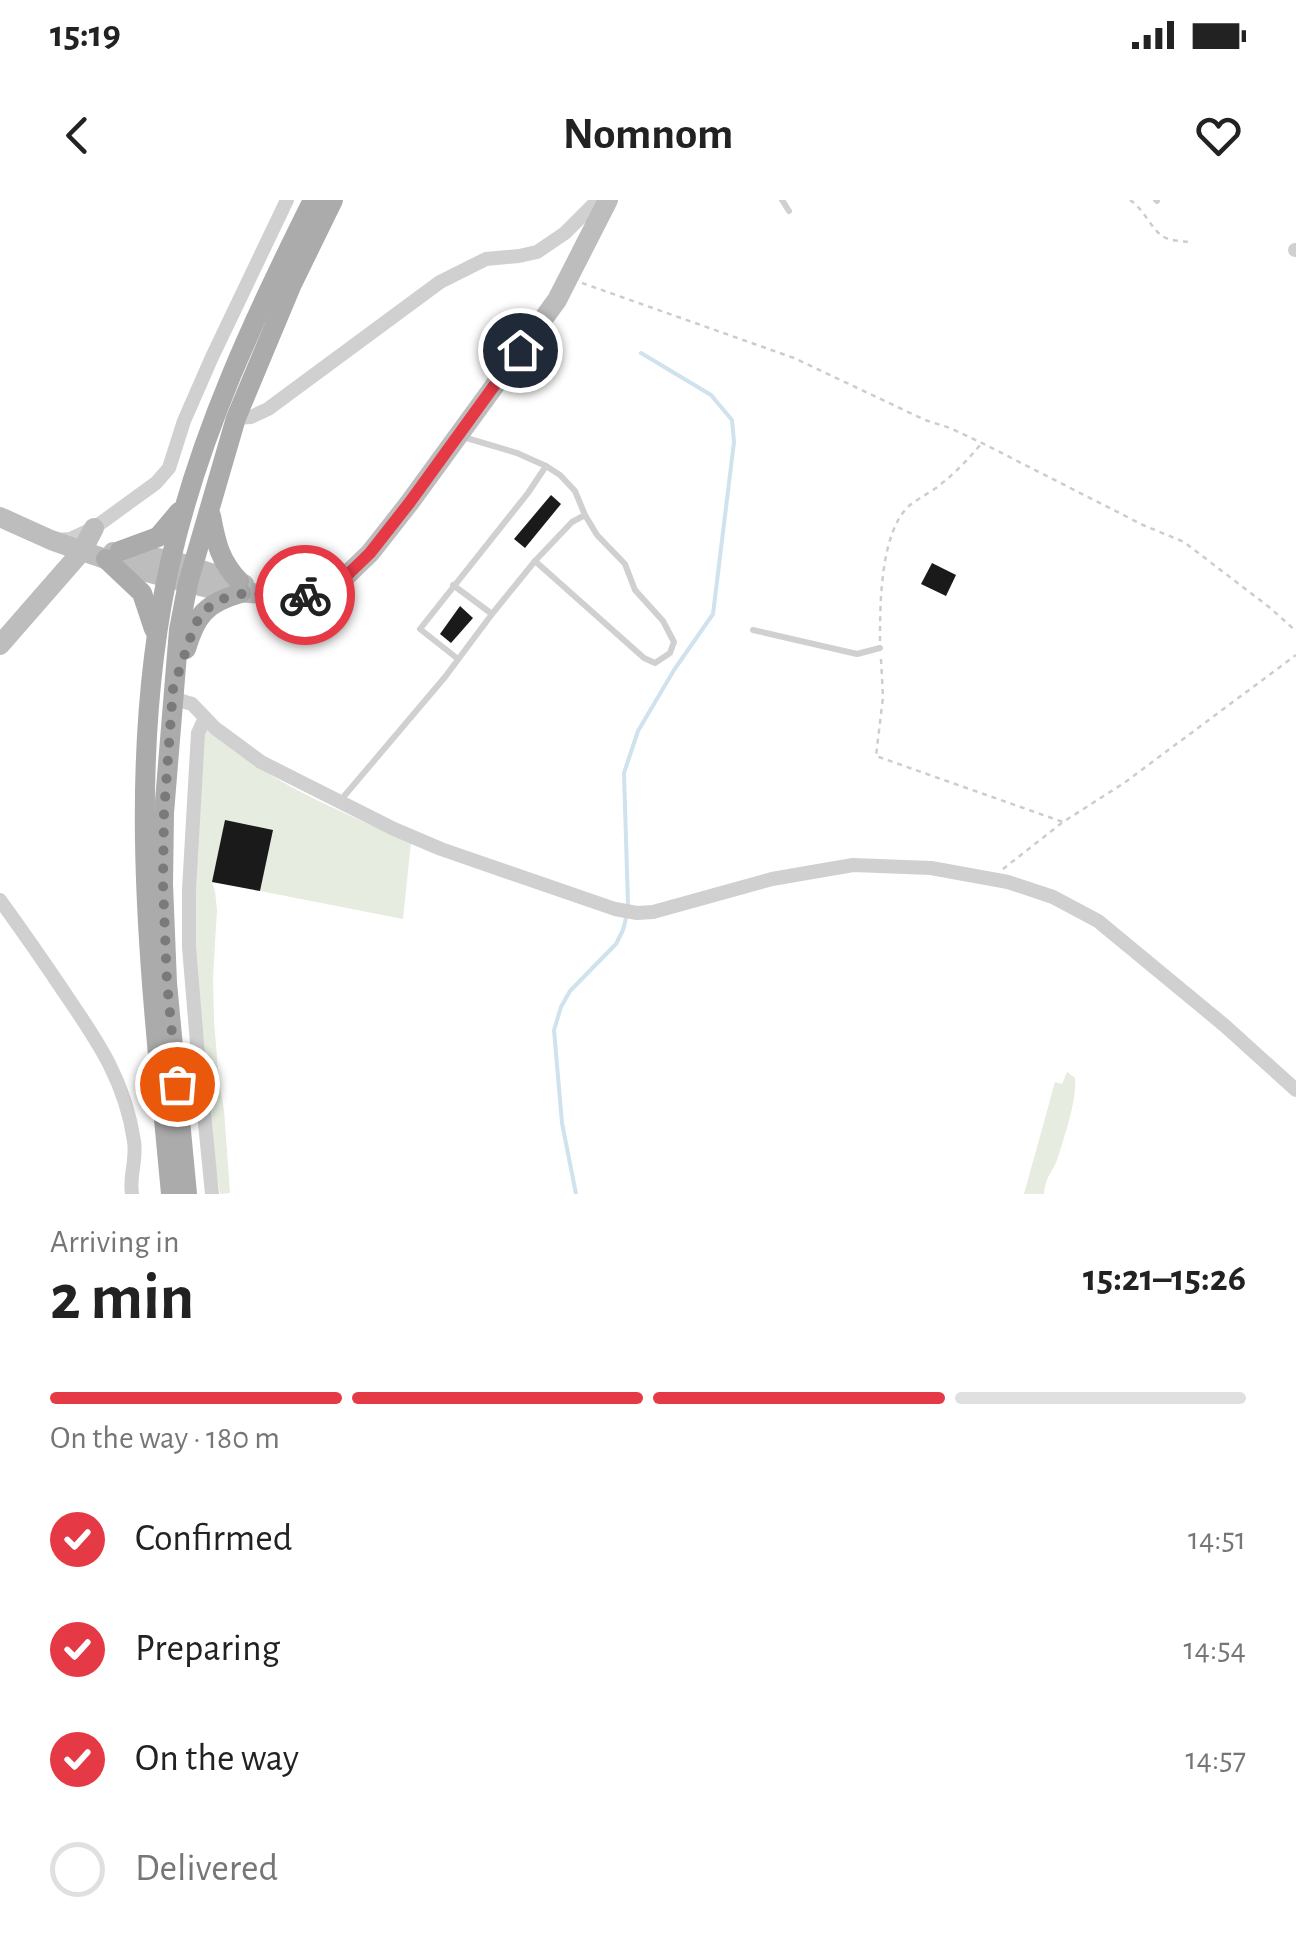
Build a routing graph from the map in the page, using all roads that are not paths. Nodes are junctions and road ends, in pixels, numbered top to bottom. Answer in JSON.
{"nodes":[{"id":1,"x":287,"y":200,"type":"edge"},
{"id":2,"x":312,"y":200,"type":"edge"},
{"id":3,"x":333,"y":200,"type":"edge"},
{"id":4,"x":608,"y":200,"type":"edge"},
{"id":5,"x":782,"y":200,"type":"edge"},
{"id":6,"x":789,"y":210,"type":"dead end"},
{"id":7,"x":236,"y":418,"type":"junction"},
{"id":8,"x":457,"y":436,"type":"junction"},
{"id":9,"x":546,"y":466,"type":"junction"},
{"id":10,"x":186,"y":502,"type":"junction"},
{"id":11,"x":210,"y":510,"type":"junction"},
{"id":12,"x":585,"y":515,"type":"junction"},
{"id":13,"x":0,"y":517,"type":"edge"},
{"id":14,"x":94,"y":528,"type":"junction"},
{"id":15,"x":51,"y":540,"type":"junction"},
{"id":16,"x":101,"y":554,"type":"junction"},
{"id":17,"x":535,"y":562,"type":"junction"},
{"id":18,"x":180,"y":572,"type":"junction"},
{"id":19,"x":453,"y":585,"type":"junction"},
{"id":20,"x":240,"y":587,"type":"junction"},
{"id":21,"x":492,"y":614,"type":"junction"},
{"id":22,"x":753,"y":630,"type":"dead end"},
{"id":23,"x":156,"y":642,"type":"junction"},
{"id":24,"x":0,"y":645,"type":"edge"},
{"id":25,"x":880,"y":648,"type":"road end"},
{"id":26,"x":458,"y":658,"type":"junction"},
{"id":27,"x":172,"y":694,"type":"junction"},
{"id":28,"x":205,"y":718,"type":"junction"},
{"id":29,"x":339,"y":802,"type":"junction"},
{"id":30,"x":0,"y":900,"type":"edge"},
{"id":31,"x":1296,"y":1090,"type":"edge"},
{"id":32,"x":132,"y":1194,"type":"edge"},
{"id":33,"x":171,"y":1194,"type":"edge"},
{"id":34,"x":187,"y":1194,"type":"edge"},
{"id":35,"x":212,"y":1194,"type":"edge"}],
"edges":[{"from":1,"to":14,"type":"street"},
{"from":2,"to":10,"type":"main road"},
{"from":3,"to":7,"type":"main road"},
{"from":4,"to":7,"type":"street"},
{"from":4,"to":8,"type":"street"},
{"from":5,"to":6,"type":"lane"},
{"from":7,"to":11,"type":"main road"},
{"from":8,"to":9,"type":"lane"},
{"from":8,"to":20,"type":"street"},
{"from":9,"to":12,"type":"lane"},
{"from":9,"to":19,"type":"lane"},
{"from":10,"to":16,"type":"main road"},
{"from":10,"to":18,"type":"main road"},
{"from":11,"to":18,"type":"main road"},
{"from":11,"to":20,"type":"main road"},
{"from":12,"to":17,"type":"lane"},
{"from":12,"to":17,"type":"lane"},
{"from":13,"to":15,"type":"street"},
{"from":14,"to":15,"type":"street"},
{"from":14,"to":16,"type":"street"},
{"from":15,"to":16,"type":"street"},
{"from":16,"to":18,"type":"street"},
{"from":16,"to":23,"type":"main road"},
{"from":16,"to":24,"type":"street"},
{"from":17,"to":21,"type":"lane"},
{"from":18,"to":20,"type":"street"},
{"from":18,"to":23,"type":"main road"},
{"from":18,"to":27,"type":"main road"},
{"from":19,"to":21,"type":"lane"},
{"from":19,"to":26,"type":"lane"},
{"from":20,"to":27,"type":"main road"},
{"from":21,"to":26,"type":"lane"},
{"from":22,"to":25,"type":"lane"},
{"from":23,"to":33,"type":"main road"},
{"from":26,"to":29,"type":"lane"},
{"from":27,"to":28,"type":"street"},
{"from":27,"to":34,"type":"main road"},
{"from":28,"to":29,"type":"street"},
{"from":28,"to":35,"type":"street"},
{"from":29,"to":31,"type":"street"},
{"from":30,"to":32,"type":"street"}]}
